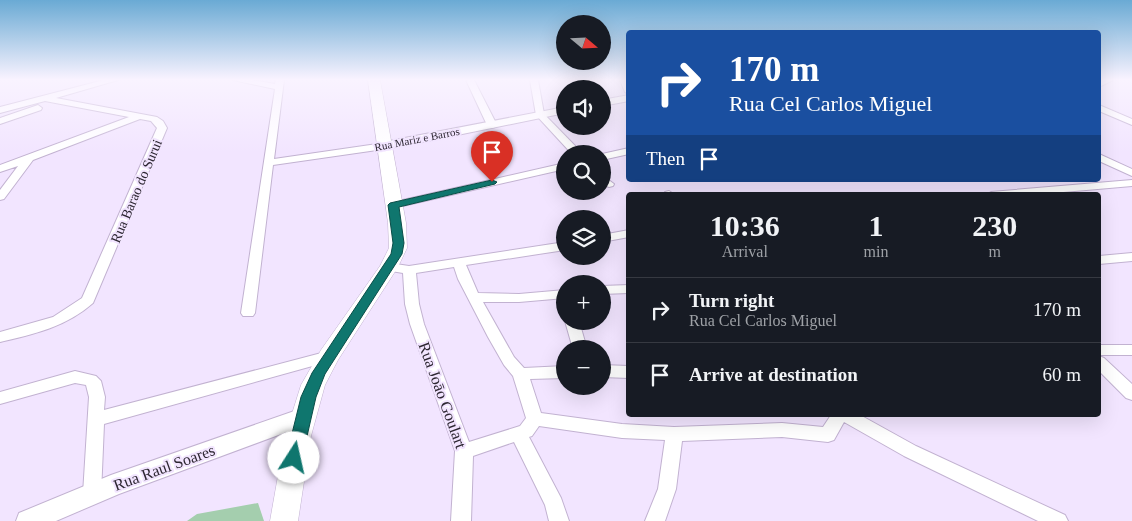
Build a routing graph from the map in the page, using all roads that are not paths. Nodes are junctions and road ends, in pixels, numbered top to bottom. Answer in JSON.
{"nodes":[{"id":1,"x":21,"y":104,"type":"edge"},
{"id":2,"x":46,"y":104,"type":"edge"},
{"id":3,"x":81,"y":104,"type":"edge"},
{"id":4,"x":276,"y":104,"type":"edge"},
{"id":5,"x":378,"y":104,"type":"edge"},
{"id":6,"x":482,"y":104,"type":"edge"},
{"id":7,"x":538,"y":104,"type":"edge"},
{"id":8,"x":1101,"y":109,"type":"edge"},
{"id":9,"x":0,"y":110,"type":"edge"},
{"id":10,"x":556,"y":112,"type":"edge"},
{"id":11,"x":540,"y":115,"type":"junction"},
{"id":12,"x":142,"y":116,"type":"junction"},
{"id":13,"x":0,"y":121,"type":"edge"},
{"id":14,"x":1132,"y":122,"type":"edge"},
{"id":15,"x":492,"y":125,"type":"junction"},
{"id":16,"x":569,"y":145,"type":"edge"},
{"id":17,"x":384,"y":146,"type":"junction"},
{"id":18,"x":626,"y":152,"type":"edge"},
{"id":19,"x":611,"y":155,"type":"edge"},
{"id":20,"x":30,"y":158,"type":"junction"},
{"id":21,"x":1101,"y":158,"type":"edge"},
{"id":22,"x":268,"y":163,"type":"junction"},
{"id":23,"x":556,"y":168,"type":"edge"},
{"id":24,"x":0,"y":169,"type":"edge"},
{"id":25,"x":1132,"y":174,"type":"edge"},
{"id":26,"x":1132,"y":183,"type":"edge"},
{"id":27,"x":1026,"y":192,"type":"edge"},
{"id":28,"x":0,"y":198,"type":"edge"},
{"id":29,"x":394,"y":205,"type":"junction"},
{"id":30,"x":626,"y":234,"type":"edge"},
{"id":31,"x":611,"y":237,"type":"edge"},
{"id":32,"x":556,"y":247,"type":"edge"},
{"id":33,"x":1132,"y":257,"type":"edge"},
{"id":34,"x":1101,"y":260,"type":"edge"},
{"id":35,"x":458,"y":263,"type":"junction"},
{"id":36,"x":399,"y":268,"type":"junction"},
{"id":37,"x":626,"y":289,"type":"edge"},
{"id":38,"x":611,"y":290,"type":"edge"},
{"id":39,"x":556,"y":295,"type":"edge"},
{"id":40,"x":475,"y":297,"type":"junction"},
{"id":41,"x":248,"y":313,"type":"dead end"},
{"id":42,"x":0,"y":337,"type":"edge"},
{"id":43,"x":1101,"y":350,"type":"edge"},
{"id":44,"x":1132,"y":350,"type":"edge"},
{"id":45,"x":329,"y":356,"type":"junction"},
{"id":46,"x":1101,"y":364,"type":"edge"},
{"id":47,"x":611,"y":371,"type":"edge"},
{"id":48,"x":556,"y":372,"type":"edge"},
{"id":49,"x":626,"y":372,"type":"edge"},
{"id":50,"x":520,"y":374,"type":"junction"},
{"id":51,"x":1132,"y":394,"type":"edge"},
{"id":52,"x":0,"y":398,"type":"edge"},
{"id":53,"x":303,"y":417,"type":"junction"},
{"id":54,"x":838,"y":417,"type":"edge"},
{"id":55,"x":850,"y":417,"type":"edge"},
{"id":56,"x":97,"y":419,"type":"junction"},
{"id":57,"x":535,"y":419,"type":"junction"},
{"id":58,"x":518,"y":433,"type":"junction"},
{"id":59,"x":674,"y":434,"type":"junction"},
{"id":60,"x":464,"y":451,"type":"junction"},
{"id":61,"x":92,"y":494,"type":"junction"},
{"id":62,"x":28,"y":521,"type":"edge"},
{"id":63,"x":284,"y":521,"type":"edge"},
{"id":64,"x":461,"y":521,"type":"edge"},
{"id":65,"x":559,"y":521,"type":"edge"},
{"id":66,"x":655,"y":521,"type":"edge"},
{"id":67,"x":1058,"y":521,"type":"edge"}],
"edges":[{"from":1,"to":9,"type":"street"},
{"from":2,"to":13,"type":"street"},
{"from":3,"to":12,"type":"street","name":"Rua Barao do Surui"},
{"from":4,"to":22,"type":"street"},
{"from":5,"to":17,"type":"main road"},
{"from":6,"to":15,"type":"street"},
{"from":7,"to":11,"type":"street"},
{"from":8,"to":14,"type":"street"},
{"from":10,"to":11,"type":"street","name":"Rua Mariz e Barros"},
{"from":11,"to":15,"type":"street","name":"Rua Mariz e Barros"},
{"from":11,"to":16,"type":"street"},
{"from":12,"to":20,"type":"street"},
{"from":12,"to":42,"type":"street","name":"Rua Barao do Surui"},
{"from":15,"to":17,"type":"street","name":"Rua Mariz e Barros"},
{"from":17,"to":22,"type":"street","name":"Rua Mariz e Barros"},
{"from":17,"to":29,"type":"main road"},
{"from":18,"to":19,"type":"street"},
{"from":20,"to":24,"type":"street"},
{"from":20,"to":28,"type":"street"},
{"from":21,"to":25,"type":"street"},
{"from":22,"to":41,"type":"street"},
{"from":23,"to":29,"type":"street"},
{"from":26,"to":27,"type":"street"},
{"from":29,"to":36,"type":"main road"},
{"from":30,"to":31,"type":"street"},
{"from":32,"to":35,"type":"street"},
{"from":33,"to":34,"type":"street"},
{"from":35,"to":36,"type":"street"},
{"from":35,"to":40,"type":"street"},
{"from":36,"to":45,"type":"main road"},
{"from":36,"to":60,"type":"street","name":"Rua Joāo Goulart"},
{"from":37,"to":38,"type":"street"},
{"from":39,"to":40,"type":"street"},
{"from":40,"to":50,"type":"street"},
{"from":43,"to":44,"type":"street"},
{"from":45,"to":53,"type":"main road"},
{"from":45,"to":56,"type":"street"},
{"from":46,"to":51,"type":"street"},
{"from":47,"to":49,"type":"street"},
{"from":48,"to":50,"type":"street"},
{"from":50,"to":57,"type":"street"},
{"from":52,"to":56,"type":"street"},
{"from":53,"to":61,"type":"street","name":"Rua Raul Soares"},
{"from":53,"to":63,"type":"main road"},
{"from":54,"to":59,"type":"street"},
{"from":55,"to":67,"type":"street"},
{"from":56,"to":61,"type":"street"},
{"from":57,"to":58,"type":"street"},
{"from":57,"to":59,"type":"street"},
{"from":58,"to":60,"type":"street"},
{"from":58,"to":65,"type":"street"},
{"from":59,"to":66,"type":"street"},
{"from":60,"to":64,"type":"street","name":"Rua Joāo Goulart"},
{"from":61,"to":62,"type":"street","name":"Rua Raul Soares"}]}
